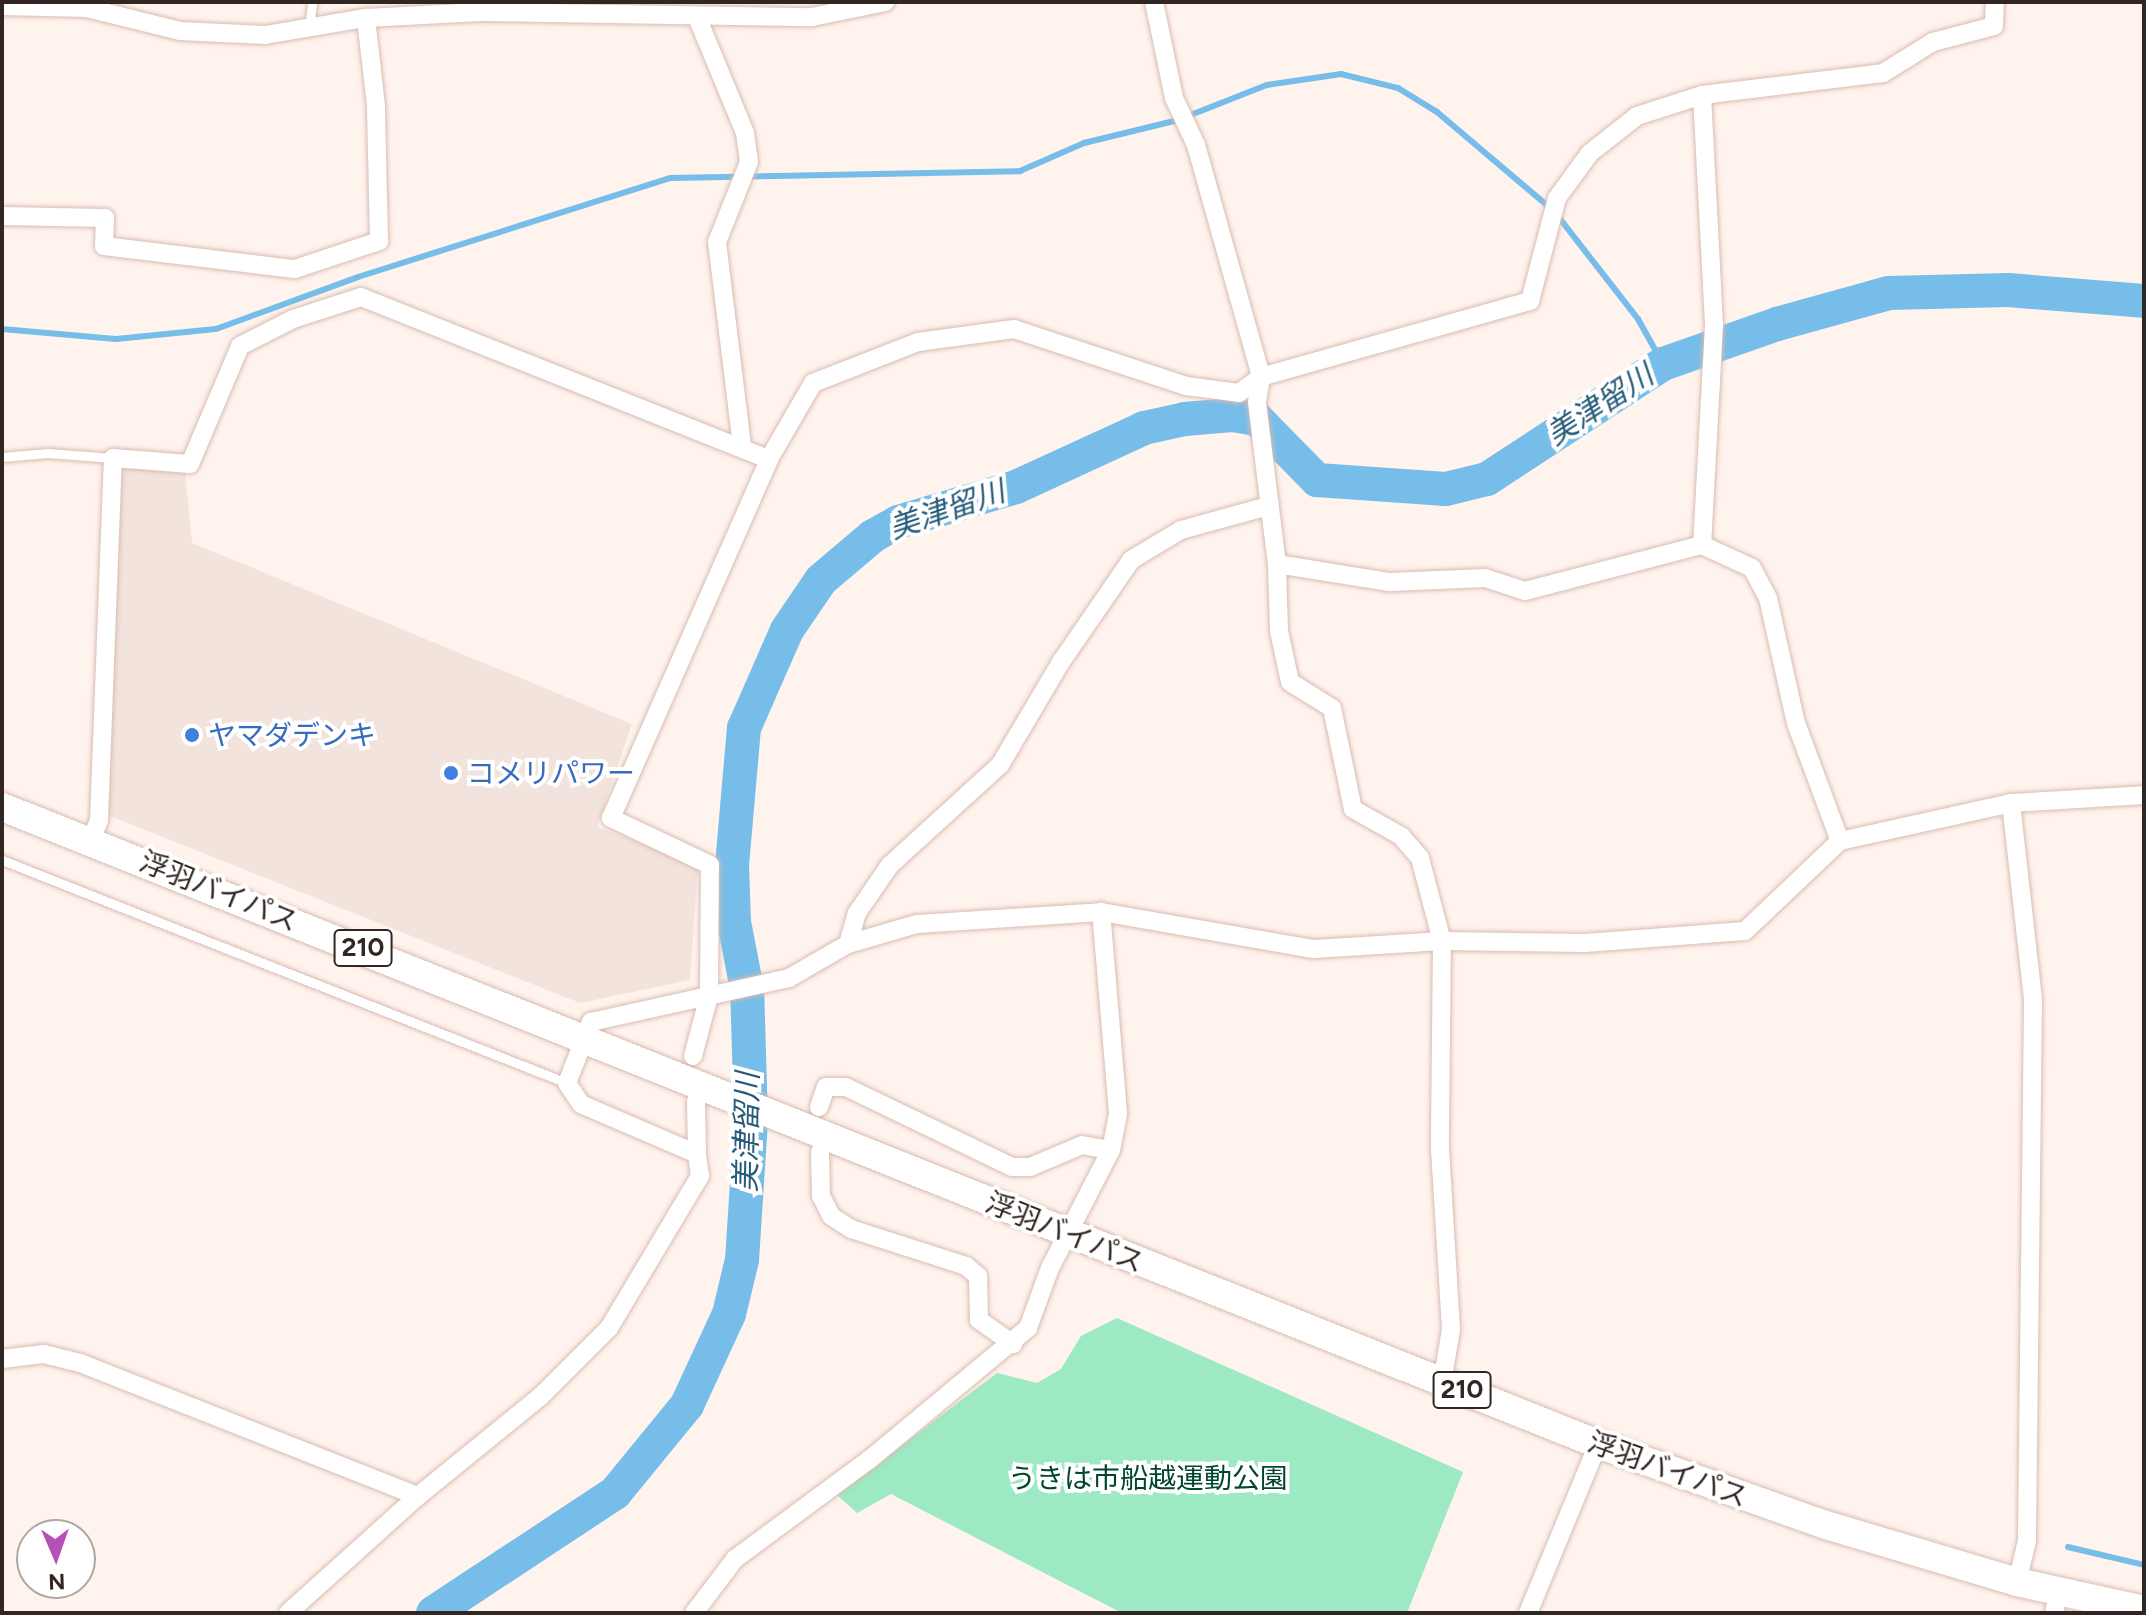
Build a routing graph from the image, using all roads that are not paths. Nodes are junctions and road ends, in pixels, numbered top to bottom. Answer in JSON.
{"nodes":[{"id":1,"x":312,"y":2,"type":"edge"},
{"id":2,"x":885,"y":2,"type":"edge"},
{"id":3,"x":1154,"y":2,"type":"edge"},
{"id":4,"x":1995,"y":2,"type":"edge"},
{"id":5,"x":2,"y":6,"type":"edge"},
{"id":6,"x":482,"y":7,"type":"edge"},
{"id":7,"x":697,"y":17,"type":"junction"},
{"id":8,"x":366,"y":18,"type":"junction"},
{"id":9,"x":309,"y":28,"type":"junction"},
{"id":10,"x":1702,"y":95,"type":"junction"},
{"id":11,"x":2,"y":216,"type":"edge"},
{"id":12,"x":1261,"y":377,"type":"junction"},
{"id":13,"x":742,"y":447,"type":"junction"},
{"id":14,"x":2,"y":457,"type":"edge"},
{"id":15,"x":113,"y":458,"type":"junction"},
{"id":16,"x":769,"y":459,"type":"junction"},
{"id":17,"x":1268,"y":506,"type":"junction"},
{"id":18,"x":1702,"y":545,"type":"junction"},
{"id":19,"x":1277,"y":564,"type":"junction"},
{"id":20,"x":2144,"y":795,"type":"edge"},
{"id":21,"x":2011,"y":803,"type":"junction"},
{"id":22,"x":2,"y":807,"type":"edge"},
{"id":23,"x":91,"y":840,"type":"junction"},
{"id":24,"x":1840,"y":841,"type":"junction"},
{"id":25,"x":2,"y":860,"type":"edge"},
{"id":26,"x":1101,"y":912,"type":"junction"},
{"id":27,"x":1442,"y":941,"type":"junction"},
{"id":28,"x":848,"y":944,"type":"junction"},
{"id":29,"x":709,"y":996,"type":"junction"},
{"id":30,"x":585,"y":1036,"type":"junction"},
{"id":31,"x":693,"y":1056,"type":"dead end"},
{"id":32,"x":567,"y":1083,"type":"junction"},
{"id":33,"x":709,"y":1097,"type":"junction"},
{"id":34,"x":808,"y":1114,"type":"junction"},
{"id":35,"x":1111,"y":1150,"type":"junction"},
{"id":36,"x":820,"y":1152,"type":"dead end"},
{"id":37,"x":697,"y":1154,"type":"junction"},
{"id":38,"x":1068,"y":1234,"type":"junction"},
{"id":39,"x":1013,"y":1344,"type":"junction"},
{"id":40,"x":2,"y":1359,"type":"edge"},
{"id":41,"x":1442,"y":1382,"type":"junction"},
{"id":42,"x":1598,"y":1444,"type":"junction"},
{"id":43,"x":418,"y":1496,"type":"junction"},
{"id":44,"x":2017,"y":1582,"type":"junction"},
{"id":45,"x":2057,"y":1603,"type":"edge"},
{"id":46,"x":2144,"y":1610,"type":"edge"},
{"id":47,"x":288,"y":1613,"type":"edge"},
{"id":48,"x":694,"y":1613,"type":"edge"},
{"id":49,"x":1528,"y":1613,"type":"edge"}],
"edges":[{"from":1,"to":9,"type":"lane"},
{"from":2,"to":7,"type":"street"},
{"from":3,"to":12,"type":"street"},
{"from":4,"to":10,"type":"street"},
{"from":5,"to":9,"type":"street"},
{"from":6,"to":7,"type":"street"},
{"from":6,"to":8,"type":"street"},
{"from":7,"to":13,"type":"street"},
{"from":8,"to":9,"type":"street"},
{"from":8,"to":11,"type":"street"},
{"from":10,"to":12,"type":"street"},
{"from":10,"to":18,"type":"street"},
{"from":12,"to":16,"type":"street"},
{"from":12,"to":17,"type":"street"},
{"from":13,"to":15,"type":"street"},
{"from":13,"to":16,"type":"street"},
{"from":14,"to":15,"type":"lane"},
{"from":15,"to":23,"type":"street"},
{"from":16,"to":29,"type":"street"},
{"from":17,"to":19,"type":"street"},
{"from":17,"to":28,"type":"street"},
{"from":18,"to":19,"type":"street"},
{"from":18,"to":24,"type":"street"},
{"from":19,"to":27,"type":"street"},
{"from":20,"to":21,"type":"street"},
{"from":21,"to":24,"type":"street"},
{"from":21,"to":44,"type":"street"},
{"from":22,"to":23,"type":"highway","name":"浮羽バイパス","number":"210"},
{"from":23,"to":30,"type":"highway","name":"浮羽バイパス","number":"210"},
{"from":24,"to":27,"type":"street"},
{"from":25,"to":32,"type":"lane"},
{"from":26,"to":27,"type":"street"},
{"from":26,"to":28,"type":"street"},
{"from":26,"to":35,"type":"street"},
{"from":27,"to":41,"type":"street"},
{"from":28,"to":29,"type":"street"},
{"from":29,"to":30,"type":"street"},
{"from":29,"to":31,"type":"street"},
{"from":30,"to":32,"type":"street"},
{"from":30,"to":33,"type":"highway","name":"浮羽バイパス","number":"210"},
{"from":32,"to":37,"type":"street"},
{"from":33,"to":34,"type":"highway","name":"浮羽バイパス","number":"210"},
{"from":33,"to":37,"type":"street"},
{"from":34,"to":35,"type":"street"},
{"from":34,"to":38,"type":"highway","name":"浮羽バイパス","number":"210"},
{"from":35,"to":38,"type":"street"},
{"from":36,"to":39,"type":"street"},
{"from":37,"to":43,"type":"street"},
{"from":38,"to":39,"type":"street"},
{"from":38,"to":41,"type":"highway","name":"浮羽バイパス","number":"210"},
{"from":39,"to":48,"type":"street"},
{"from":40,"to":43,"type":"street"},
{"from":41,"to":42,"type":"highway","name":"浮羽バイパス","number":"210"},
{"from":42,"to":44,"type":"highway","name":"浮羽バイパス","number":"210"},
{"from":42,"to":49,"type":"street"},
{"from":43,"to":47,"type":"street"},
{"from":44,"to":45,"type":"highway","name":"浮羽バイパス","number":"210"},
{"from":45,"to":46,"type":"highway","name":"浮羽バイパス","number":"210"}]}
